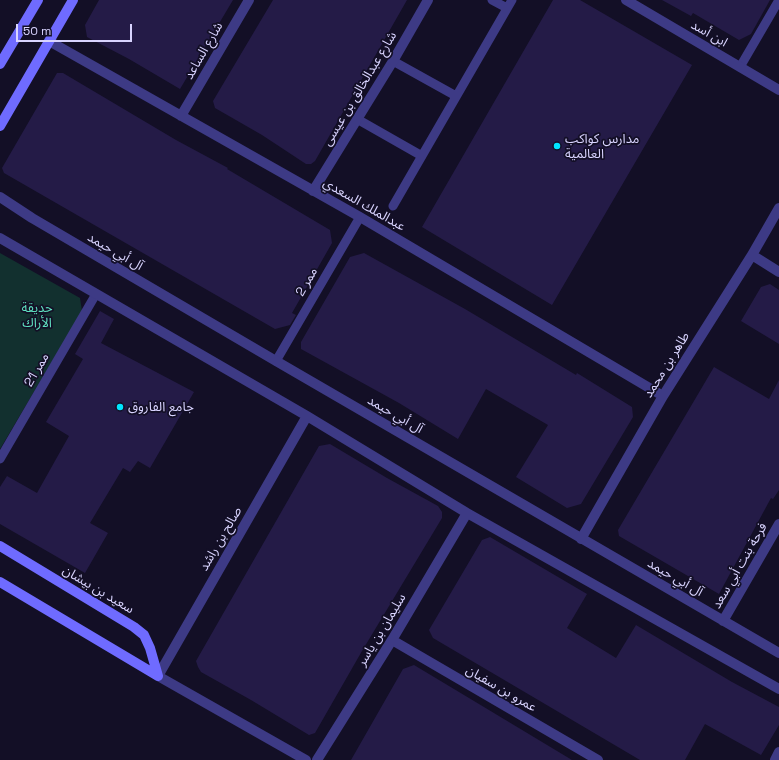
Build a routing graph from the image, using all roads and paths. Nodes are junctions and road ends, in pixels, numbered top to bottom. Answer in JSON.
{"nodes":[{"id":1,"x":38,"y":0,"type":"edge"},
{"id":2,"x":73,"y":0,"type":"edge"},
{"id":3,"x":249,"y":0,"type":"edge"},
{"id":4,"x":428,"y":0,"type":"edge"},
{"id":5,"x":492,"y":0,"type":"edge"},
{"id":6,"x":626,"y":0,"type":"edge"},
{"id":7,"x":779,"y":0,"type":"edge"},
{"id":8,"x":509,"y":4,"type":"edge"},
{"id":9,"x":49,"y":41,"type":"junction"},
{"id":10,"x":392,"y":61,"type":"junction"},
{"id":11,"x":0,"y":64,"type":"edge"},
{"id":12,"x":740,"y":67,"type":"junction"},
{"id":13,"x":779,"y":90,"type":"edge"},
{"id":14,"x":456,"y":96,"type":"junction"},
{"id":15,"x":181,"y":116,"type":"junction"},
{"id":16,"x":357,"y":119,"type":"junction"},
{"id":17,"x":0,"y":126,"type":"edge"},
{"id":18,"x":422,"y":156,"type":"junction"},
{"id":19,"x":313,"y":191,"type":"junction"},
{"id":20,"x":0,"y":197,"type":"edge"},
{"id":21,"x":393,"y":206,"type":"dead end"},
{"id":22,"x":779,"y":208,"type":"edge"},
{"id":23,"x":360,"y":217,"type":"junction"},
{"id":24,"x":0,"y":238,"type":"edge"},
{"id":25,"x":752,"y":255,"type":"junction"},
{"id":26,"x":779,"y":272,"type":"edge"},
{"id":27,"x":96,"y":294,"type":"junction"},
{"id":28,"x":276,"y":361,"type":"junction"},
{"id":29,"x":663,"y":396,"type":"junction"},
{"id":30,"x":307,"y":416,"type":"junction"},
{"id":31,"x":0,"y":459,"type":"edge"},
{"id":32,"x":467,"y":513,"type":"junction"},
{"id":33,"x":779,"y":524,"type":"edge"},
{"id":34,"x":581,"y":539,"type":"junction"},
{"id":35,"x":0,"y":546,"type":"edge"},
{"id":36,"x":0,"y":582,"type":"edge"},
{"id":37,"x":723,"y":621,"type":"junction"},
{"id":38,"x":392,"y":640,"type":"junction"},
{"id":39,"x":779,"y":653,"type":"edge"},
{"id":40,"x":158,"y":676,"type":"junction"},
{"id":41,"x":779,"y":690,"type":"edge"},
{"id":42,"x":779,"y":752,"type":"edge"},
{"id":43,"x":306,"y":760,"type":"edge"},
{"id":44,"x":317,"y":760,"type":"edge"},
{"id":45,"x":598,"y":760,"type":"edge"},
{"id":46,"x":774,"y":760,"type":"edge"}],
"edges":[{"from":1,"to":11,"type":"street"},
{"from":2,"to":9,"type":"street"},
{"from":3,"to":15,"type":"street","name":"شارع الساعد"},
{"from":4,"to":10,"type":"street","name":"شارع عبدالخالق بن عيسى"},
{"from":5,"to":8,"type":"lane"},
{"from":6,"to":12,"type":"street","name":"ابن أسد"},
{"from":7,"to":12,"type":"lane"},
{"from":8,"to":14,"type":"lane"},
{"from":9,"to":15,"type":"street","name":"عبدالملك السعدي"},
{"from":9,"to":17,"type":"street"},
{"from":10,"to":14,"type":"lane"},
{"from":10,"to":16,"type":"street","name":"شارع عبدالخالق بن عيسى"},
{"from":12,"to":13,"type":"street","name":"ابن أسد"},
{"from":14,"to":18,"type":"lane"},
{"from":15,"to":19,"type":"street","name":"عبدالملك السعدي"},
{"from":16,"to":18,"type":"lane"},
{"from":16,"to":19,"type":"street","name":"شارع عبدالخالق بن عيسى"},
{"from":18,"to":21,"type":"lane"},
{"from":19,"to":23,"type":"street","name":"عبدالملك السعدي"},
{"from":20,"to":28,"type":"street","name":"آل أبي حيمد"},
{"from":22,"to":25,"type":"street","name":"طاهر بن محمد"},
{"from":23,"to":28,"type":"lane","name":"ممر 2"},
{"from":23,"to":29,"type":"street","name":"عبدالملك السعدي"},
{"from":24,"to":27,"type":"street"},
{"from":25,"to":26,"type":"street"},
{"from":25,"to":29,"type":"street","name":"طاهر بن محمد"},
{"from":27,"to":30,"type":"street"},
{"from":27,"to":31,"type":"lane","name":"ممر 21"},
{"from":28,"to":34,"type":"street","name":"آل أبي حيمد"},
{"from":29,"to":34,"type":"street","name":"طاهر بن محمد"},
{"from":30,"to":32,"type":"street"},
{"from":30,"to":40,"type":"street","name":"صالح بن راشد"},
{"from":32,"to":38,"type":"street","name":"سليمان بن ياسر"},
{"from":32,"to":41,"type":"street"},
{"from":33,"to":37,"type":"street","name":"فرحة بنت أبي سعد"},
{"from":34,"to":37,"type":"street","name":"آل أبي حيمد"},
{"from":35,"to":40,"type":"street","name":"سعيد بن بيشان"},
{"from":36,"to":40,"type":"street"},
{"from":37,"to":39,"type":"street","name":"آل أبي حيمد"},
{"from":38,"to":44,"type":"street","name":"سليمان بن ياسر"},
{"from":38,"to":45,"type":"street","name":"عمرو بن سفيان"},
{"from":40,"to":43,"type":"street"},
{"from":42,"to":46,"type":"street"}]}
